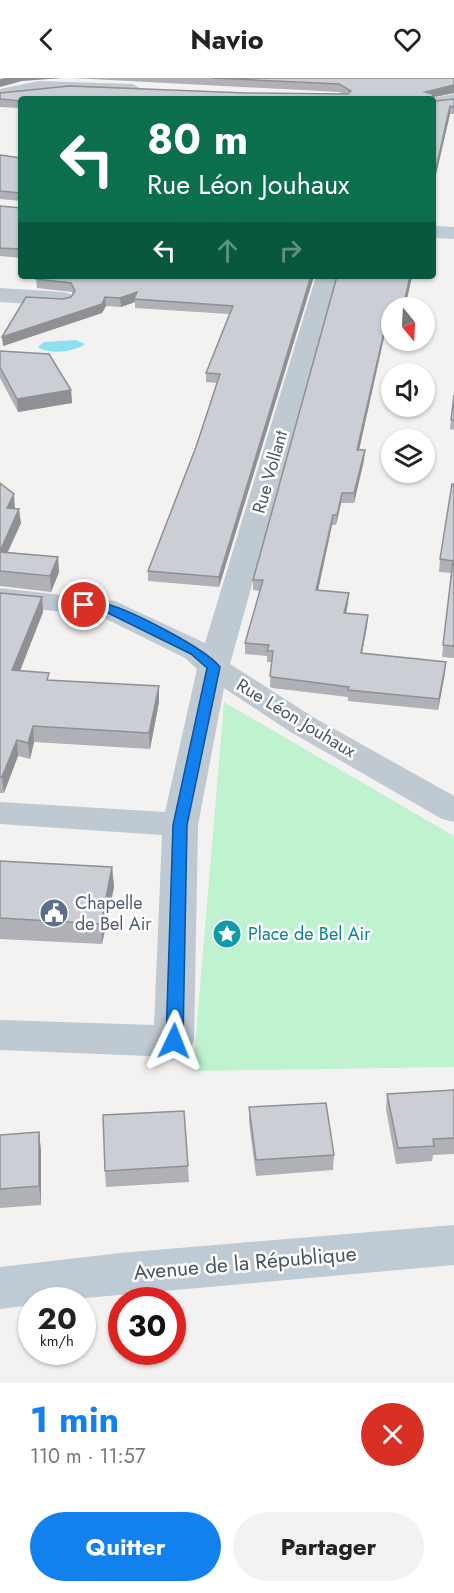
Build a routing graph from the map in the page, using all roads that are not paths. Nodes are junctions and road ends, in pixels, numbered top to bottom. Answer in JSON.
{"nodes":[{"id":1,"x":37,"y":82,"type":"edge"},
{"id":2,"x":150,"y":90,"type":"edge"},
{"id":3,"x":0,"y":94,"type":"edge"},
{"id":4,"x":454,"y":99,"type":"edge"},
{"id":5,"x":436,"y":101,"type":"edge"},
{"id":6,"x":436,"y":232,"type":"edge"},
{"id":7,"x":454,"y":233,"type":"edge"},
{"id":8,"x":326,"y":279,"type":"edge"},
{"id":9,"x":0,"y":295,"type":"edge"},
{"id":10,"x":63,"y":299,"type":"edge"},
{"id":11,"x":0,"y":597,"type":"edge"},
{"id":12,"x":213,"y":667,"type":"junction"},
{"id":13,"x":454,"y":811,"type":"edge"},
{"id":14,"x":0,"y":813,"type":"edge"},
{"id":15,"x":180,"y":825,"type":"junction"},
{"id":16,"x":0,"y":1035,"type":"edge"},
{"id":17,"x":454,"y":1245,"type":"edge"},
{"id":18,"x":0,"y":1288,"type":"edge"}],
"edges":[{"from":1,"to":2,"type":"street"},
{"from":1,"to":3,"type":"street"},
{"from":4,"to":5,"type":"street"},
{"from":6,"to":7,"type":"street"},
{"from":8,"to":12,"type":"street","name":"Rue Vollant"},
{"from":9,"to":10,"type":"street"},
{"from":11,"to":12,"type":"street","name":"Rue Léon Jouhaux"},
{"from":12,"to":13,"type":"street","name":"Rue Léon Jouhaux"},
{"from":12,"to":15,"type":"street","name":"Rue Vollant"},
{"from":14,"to":15,"type":"street"},
{"from":15,"to":16,"type":"street","name":"Rue Vollant"},
{"from":17,"to":18,"type":"street","name":"Avenue de la République"}]}
